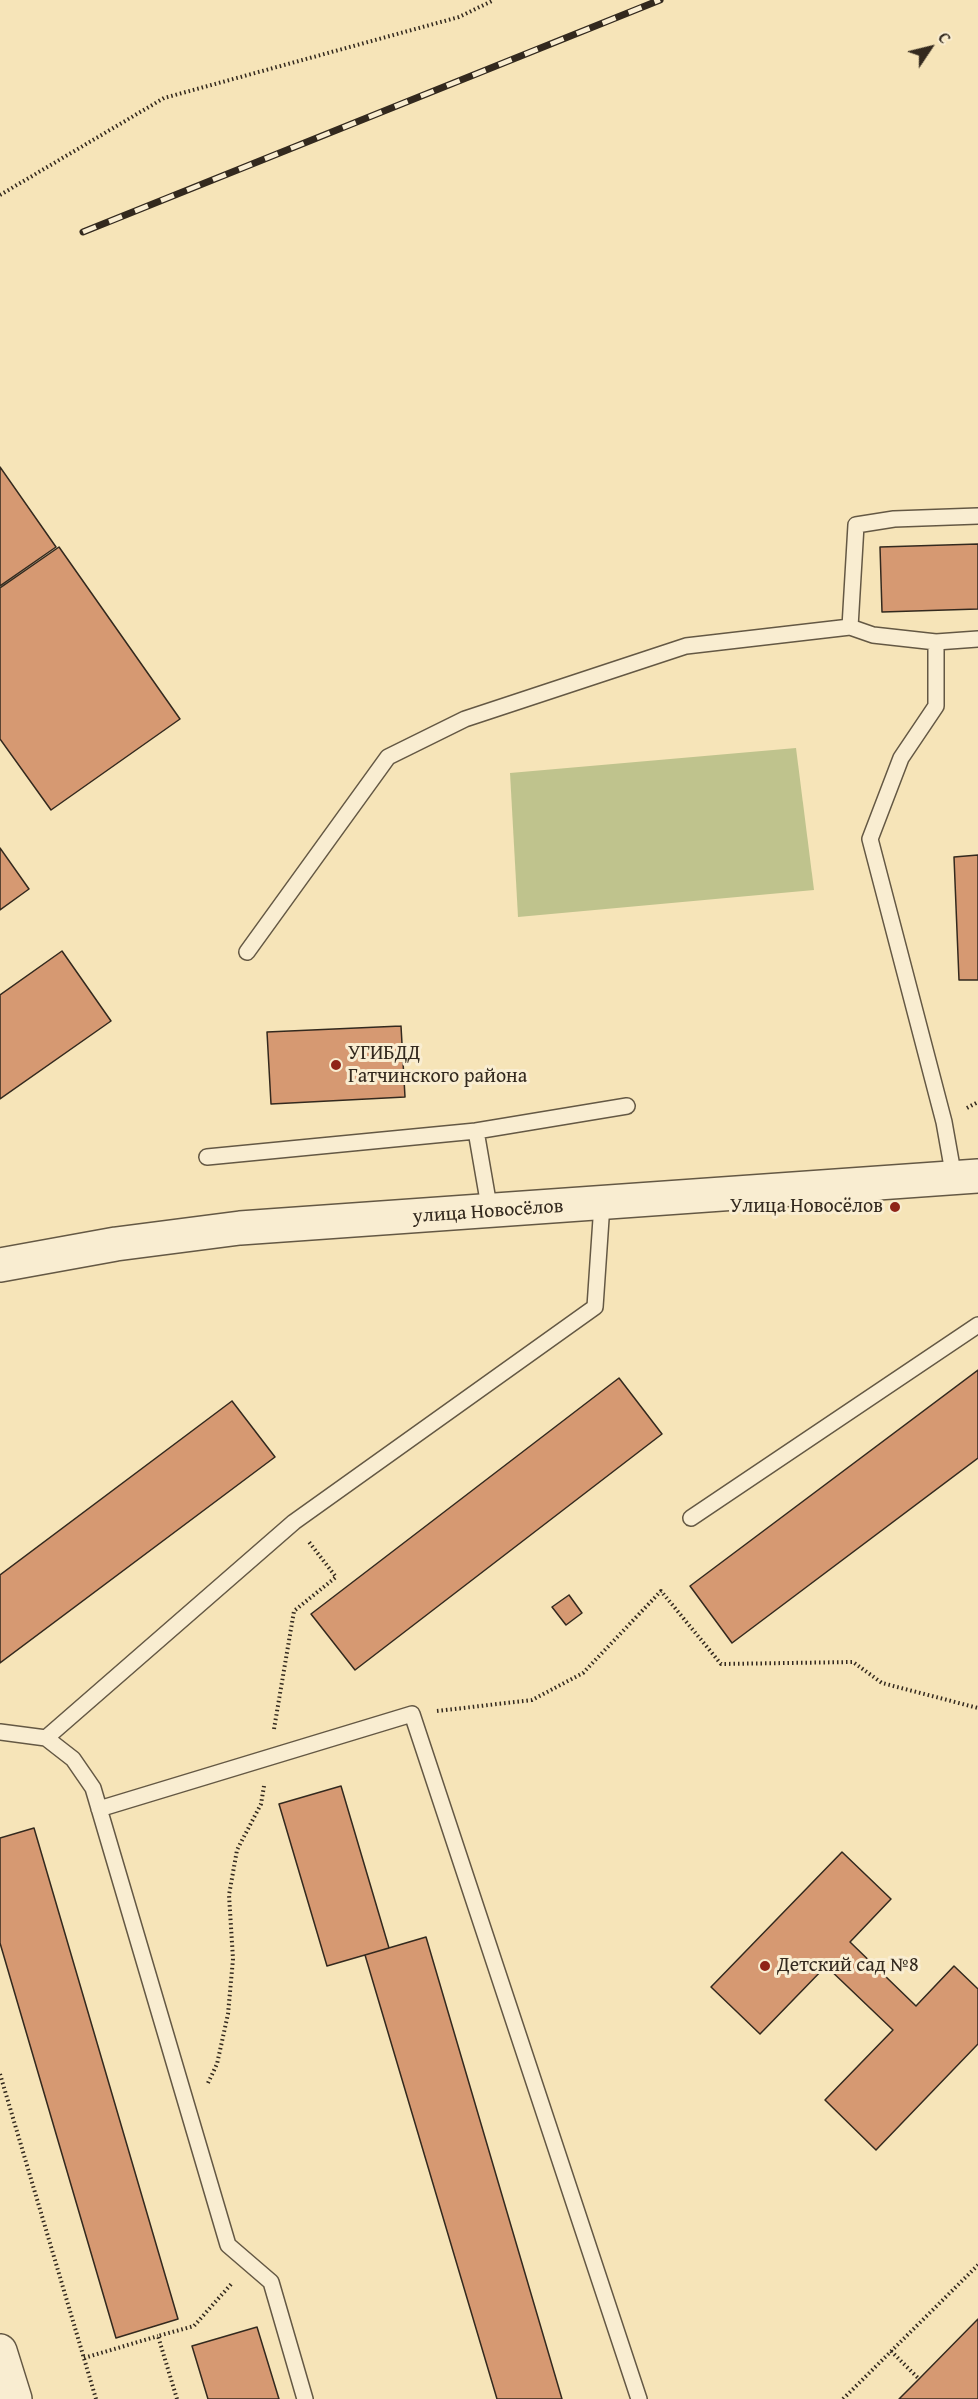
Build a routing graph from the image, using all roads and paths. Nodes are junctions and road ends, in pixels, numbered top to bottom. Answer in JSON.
{"nodes":[{"id":1,"x":494,"y":0,"type":"edge"},
{"id":2,"x":0,"y":195,"type":"edge"},
{"id":3,"x":978,"y":516,"type":"edge"},
{"id":4,"x":850,"y":627,"type":"junction"},
{"id":5,"x":978,"y":639,"type":"edge"},
{"id":6,"x":936,"y":642,"type":"junction"},
{"id":7,"x":247,"y":952,"type":"dead end"},
{"id":8,"x":627,"y":1106,"type":"dead end"},
{"id":9,"x":476,"y":1131,"type":"junction"},
{"id":10,"x":207,"y":1156,"type":"dead end"},
{"id":11,"x":966,"y":1177,"type":"edge"},
{"id":12,"x":602,"y":1204,"type":"junction"},
{"id":13,"x":490,"y":1212,"type":"junction"},
{"id":14,"x":0,"y":1265,"type":"edge"},
{"id":15,"x":978,"y":1325,"type":"edge"},
{"id":16,"x":691,"y":1518,"type":"dead end"},
{"id":17,"x":294,"y":1522,"type":"junction"},
{"id":18,"x":978,"y":1708,"type":"edge"},
{"id":19,"x":412,"y":1714,"type":"junction"},
{"id":20,"x":0,"y":1732,"type":"edge"},
{"id":21,"x":46,"y":1738,"type":"junction"},
{"id":22,"x":270,"y":1757,"type":"junction"},
{"id":23,"x":99,"y":1809,"type":"junction"},
{"id":24,"x":0,"y":2074,"type":"edge"},
{"id":25,"x":191,"y":2119,"type":"junction"},
{"id":26,"x":250,"y":2263,"type":"junction"},
{"id":27,"x":978,"y":2265,"type":"edge"},
{"id":28,"x":159,"y":2336,"type":"junction"},
{"id":29,"x":0,"y":2351,"type":"edge"},
{"id":30,"x":891,"y":2351,"type":"junction"},
{"id":31,"x":84,"y":2358,"type":"junction"},
{"id":32,"x":919,"y":2379,"type":"dead end"},
{"id":33,"x":15,"y":2399,"type":"edge"},
{"id":34,"x":96,"y":2399,"type":"edge"},
{"id":35,"x":177,"y":2399,"type":"edge"},
{"id":36,"x":305,"y":2399,"type":"edge"},
{"id":37,"x":639,"y":2399,"type":"edge"},
{"id":38,"x":843,"y":2399,"type":"edge"}],
"edges":[{"from":1,"to":2,"type":"path"},
{"from":3,"to":4,"type":"lane"},
{"from":4,"to":6,"type":"lane"},
{"from":4,"to":7,"type":"lane"},
{"from":5,"to":6,"type":"lane"},
{"from":6,"to":11,"type":"lane"},
{"from":8,"to":9,"type":"lane"},
{"from":9,"to":10,"type":"lane"},
{"from":9,"to":13,"type":"lane"},
{"from":11,"to":12,"type":"street","name":"улица Новосёлов"},
{"from":12,"to":13,"type":"street","name":"улица Новосёлов"},
{"from":12,"to":17,"type":"lane"},
{"from":13,"to":14,"type":"street","name":"улица Новосёлов"},
{"from":15,"to":16,"type":"lane"},
{"from":17,"to":21,"type":"lane"},
{"from":17,"to":22,"type":"path"},
{"from":18,"to":19,"type":"path"},
{"from":19,"to":22,"type":"lane"},
{"from":19,"to":37,"type":"lane"},
{"from":20,"to":21,"type":"lane"},
{"from":21,"to":23,"type":"lane"},
{"from":22,"to":23,"type":"lane"},
{"from":22,"to":25,"type":"path"},
{"from":23,"to":25,"type":"lane"},
{"from":24,"to":31,"type":"path"},
{"from":25,"to":26,"type":"lane"},
{"from":26,"to":28,"type":"path"},
{"from":26,"to":36,"type":"lane"},
{"from":27,"to":30,"type":"path"},
{"from":28,"to":31,"type":"path"},
{"from":28,"to":35,"type":"path"},
{"from":29,"to":33,"type":"street"},
{"from":30,"to":32,"type":"path"},
{"from":30,"to":38,"type":"path"},
{"from":31,"to":34,"type":"path"}]}
